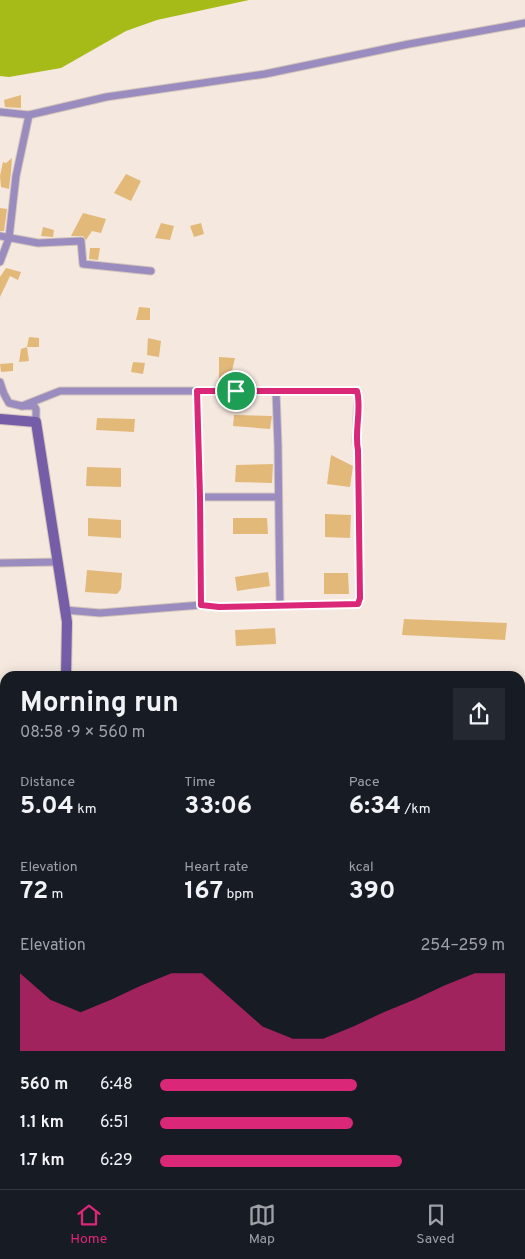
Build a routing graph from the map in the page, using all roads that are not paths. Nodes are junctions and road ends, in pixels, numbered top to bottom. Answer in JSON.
{"nodes":[{"id":1,"x":525,"y":23,"type":"edge"},
{"id":2,"x":0,"y":112,"type":"edge"},
{"id":3,"x":28,"y":115,"type":"junction"},
{"id":4,"x":0,"y":236,"type":"edge"},
{"id":5,"x":8,"y":238,"type":"junction"},
{"id":6,"x":0,"y":262,"type":"edge"},
{"id":7,"x":151,"y":271,"type":"dead end"},
{"id":8,"x":0,"y":382,"type":"edge"},
{"id":9,"x":197,"y":391,"type":"junction"},
{"id":10,"x":276,"y":391,"type":"junction"},
{"id":11,"x":22,"y":406,"type":"junction"},
{"id":12,"x":0,"y":419,"type":"edge"},
{"id":13,"x":36,"y":422,"type":"junction"},
{"id":14,"x":200,"y":497,"type":"junction"},
{"id":15,"x":278,"y":497,"type":"junction"},
{"id":16,"x":58,"y":562,"type":"junction"},
{"id":17,"x":0,"y":563,"type":"edge"},
{"id":18,"x":201,"y":605,"type":"junction"},
{"id":19,"x":280,"y":606,"type":"junction"},
{"id":20,"x":65,"y":610,"type":"junction"},
{"id":21,"x":66,"y":671,"type":"edge"}],
"edges":[{"from":1,"to":3,"type":"street"},
{"from":2,"to":3,"type":"street"},
{"from":3,"to":5,"type":"street"},
{"from":4,"to":5,"type":"street"},
{"from":5,"to":6,"type":"street"},
{"from":5,"to":7,"type":"street"},
{"from":8,"to":11,"type":"street"},
{"from":9,"to":10,"type":"street"},
{"from":9,"to":11,"type":"street"},
{"from":9,"to":14,"type":"street"},
{"from":10,"to":15,"type":"street"},
{"from":10,"to":19,"type":"street"},
{"from":11,"to":13,"type":"street"},
{"from":12,"to":13,"type":"street"},
{"from":13,"to":16,"type":"street"},
{"from":14,"to":15,"type":"street"},
{"from":14,"to":18,"type":"street"},
{"from":15,"to":19,"type":"street"},
{"from":16,"to":17,"type":"street"},
{"from":16,"to":20,"type":"street"},
{"from":18,"to":19,"type":"street"},
{"from":18,"to":20,"type":"street"},
{"from":20,"to":21,"type":"street"}]}
